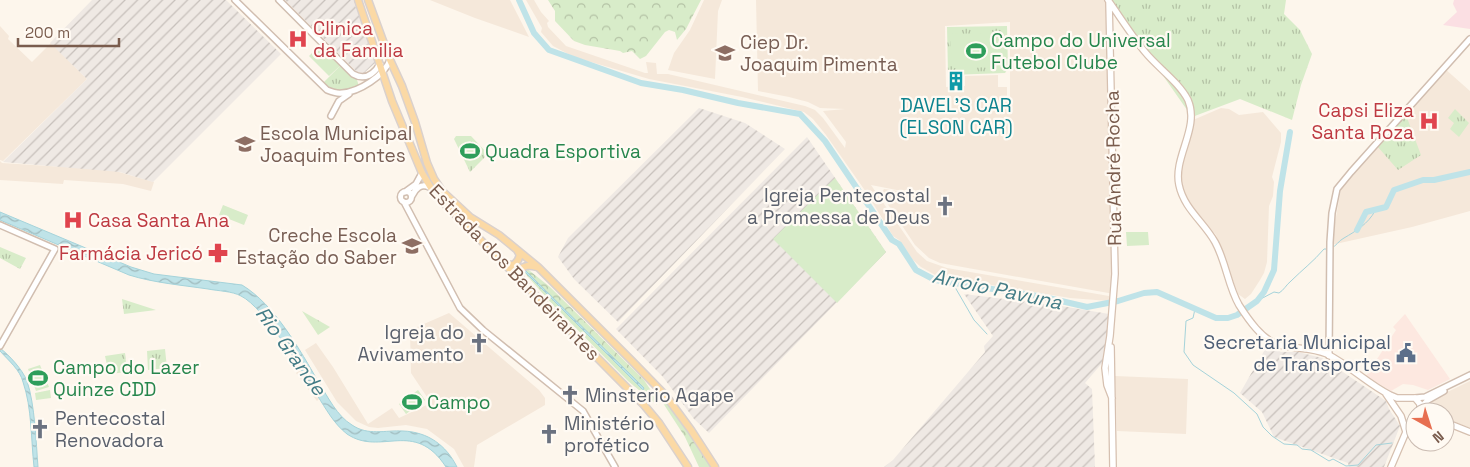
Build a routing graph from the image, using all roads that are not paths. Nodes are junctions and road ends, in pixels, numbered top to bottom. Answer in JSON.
{"nodes":[{"id":1,"x":235,"y":0,"type":"edge"},
{"id":2,"x":279,"y":0,"type":"edge"},
{"id":3,"x":358,"y":0,"type":"edge"},
{"id":4,"x":368,"y":0,"type":"edge"},
{"id":5,"x":1109,"y":1,"type":"edge"},
{"id":6,"x":1470,"y":39,"type":"edge"},
{"id":7,"x":390,"y":60,"type":"junction"},
{"id":8,"x":380,"y":64,"type":"junction"},
{"id":9,"x":383,"y":72,"type":"junction"},
{"id":10,"x":353,"y":74,"type":"junction"},
{"id":11,"x":366,"y":76,"type":"junction"},
{"id":12,"x":377,"y":78,"type":"junction"},
{"id":13,"x":370,"y":82,"type":"junction"},
{"id":14,"x":386,"y":82,"type":"junction"},
{"id":15,"x":358,"y":88,"type":"junction"},
{"id":16,"x":331,"y":116,"type":"dead end"},
{"id":17,"x":422,"y":173,"type":"junction"},
{"id":18,"x":429,"y":187,"type":"junction"},
{"id":19,"x":405,"y":192,"type":"junction"},
{"id":20,"x":409,"y":200,"type":"junction"},
{"id":21,"x":0,"y":225,"type":"edge"},
{"id":22,"x":516,"y":248,"type":"junction"},
{"id":23,"x":503,"y":264,"type":"junction"},
{"id":24,"x":538,"y":268,"type":"junction"},
{"id":25,"x":522,"y":282,"type":"junction"},
{"id":26,"x":0,"y":346,"type":"edge"},
{"id":27,"x":1330,"y":356,"type":"junction"},
{"id":28,"x":1470,"y":375,"type":"edge"},
{"id":29,"x":1454,"y":383,"type":"junction"},
{"id":30,"x":1385,"y":393,"type":"junction"},
{"id":31,"x":1407,"y":398,"type":"junction"},
{"id":32,"x":1414,"y":398,"type":"junction"},
{"id":33,"x":1419,"y":402,"type":"edge"},
{"id":34,"x":1427,"y":402,"type":"edge"},
{"id":35,"x":1400,"y":414,"type":"junction"},
{"id":36,"x":1405,"y":418,"type":"edge"},
{"id":37,"x":1455,"y":426,"type":"edge"},
{"id":38,"x":1405,"y":429,"type":"edge"},
{"id":39,"x":1470,"y":432,"type":"edge"},
{"id":40,"x":1405,"y":434,"type":"edge"},
{"id":41,"x":615,"y":467,"type":"edge"},
{"id":42,"x":688,"y":467,"type":"edge"},
{"id":43,"x":715,"y":467,"type":"edge"},
{"id":44,"x":1113,"y":467,"type":"edge"},
{"id":45,"x":1390,"y":467,"type":"edge"}],
"edges":[{"from":1,"to":15,"type":"street"},
{"from":2,"to":10,"type":"street"},
{"from":3,"to":8,"type":"main road","name":"Estrada dos Bandeirantes"},
{"from":4,"to":7,"type":"main road","name":"Estrada dos Bandeirantes"},
{"from":5,"to":27,"type":"main road"},
{"from":5,"to":44,"type":"main road","name":"Rua André Rocha"},
{"from":6,"to":27,"type":"street"},
{"from":7,"to":9,"type":"street"},
{"from":7,"to":22,"type":"main road","name":"Estrada dos Bandeirantes"},
{"from":8,"to":9,"type":"main road","name":"Estrada dos Bandeirantes"},
{"from":8,"to":11,"type":"street"},
{"from":9,"to":12,"type":"street"},
{"from":9,"to":14,"type":"main road","name":"Estrada dos Bandeirantes"},
{"from":10,"to":11,"type":"street"},
{"from":10,"to":15,"type":"street"},
{"from":11,"to":13,"type":"street"},
{"from":12,"to":13,"type":"street"},
{"from":12,"to":14,"type":"main road"},
{"from":13,"to":15,"type":"street"},
{"from":14,"to":17,"type":"main road","name":"Estrada dos Bandeirantes"},
{"from":15,"to":16,"type":"street"},
{"from":17,"to":18,"type":"main road","name":"Estrada dos Bandeirantes"},
{"from":17,"to":19,"type":"street"},
{"from":18,"to":20,"type":"street"},
{"from":18,"to":23,"type":"main road","name":"Estrada dos Bandeirantes"},
{"from":19,"to":20,"type":"street"},
{"from":19,"to":20,"type":"street"},
{"from":20,"to":41,"type":"street"},
{"from":21,"to":26,"type":"street"},
{"from":22,"to":23,"type":"main road"},
{"from":22,"to":24,"type":"main road","name":"Estrada dos Bandeirantes"},
{"from":23,"to":25,"type":"main road","name":"Estrada dos Bandeirantes"},
{"from":24,"to":25,"type":"main road"},
{"from":24,"to":43,"type":"main road","name":"Estrada dos Bandeirantes"},
{"from":25,"to":42,"type":"main road","name":"Estrada dos Bandeirantes"},
{"from":27,"to":30,"type":"main road"},
{"from":28,"to":29,"type":"street"},
{"from":29,"to":32,"type":"street"},
{"from":29,"to":34,"type":"street"},
{"from":30,"to":31,"type":"main road"},
{"from":30,"to":35,"type":"main road"},
{"from":31,"to":32,"type":"main road"},
{"from":31,"to":35,"type":"main road"},
{"from":32,"to":33,"type":"main road"},
{"from":35,"to":36,"type":"main road"},
{"from":35,"to":38,"type":"main road"},
{"from":37,"to":39,"type":"main road"},
{"from":40,"to":45,"type":"main road"}]}
